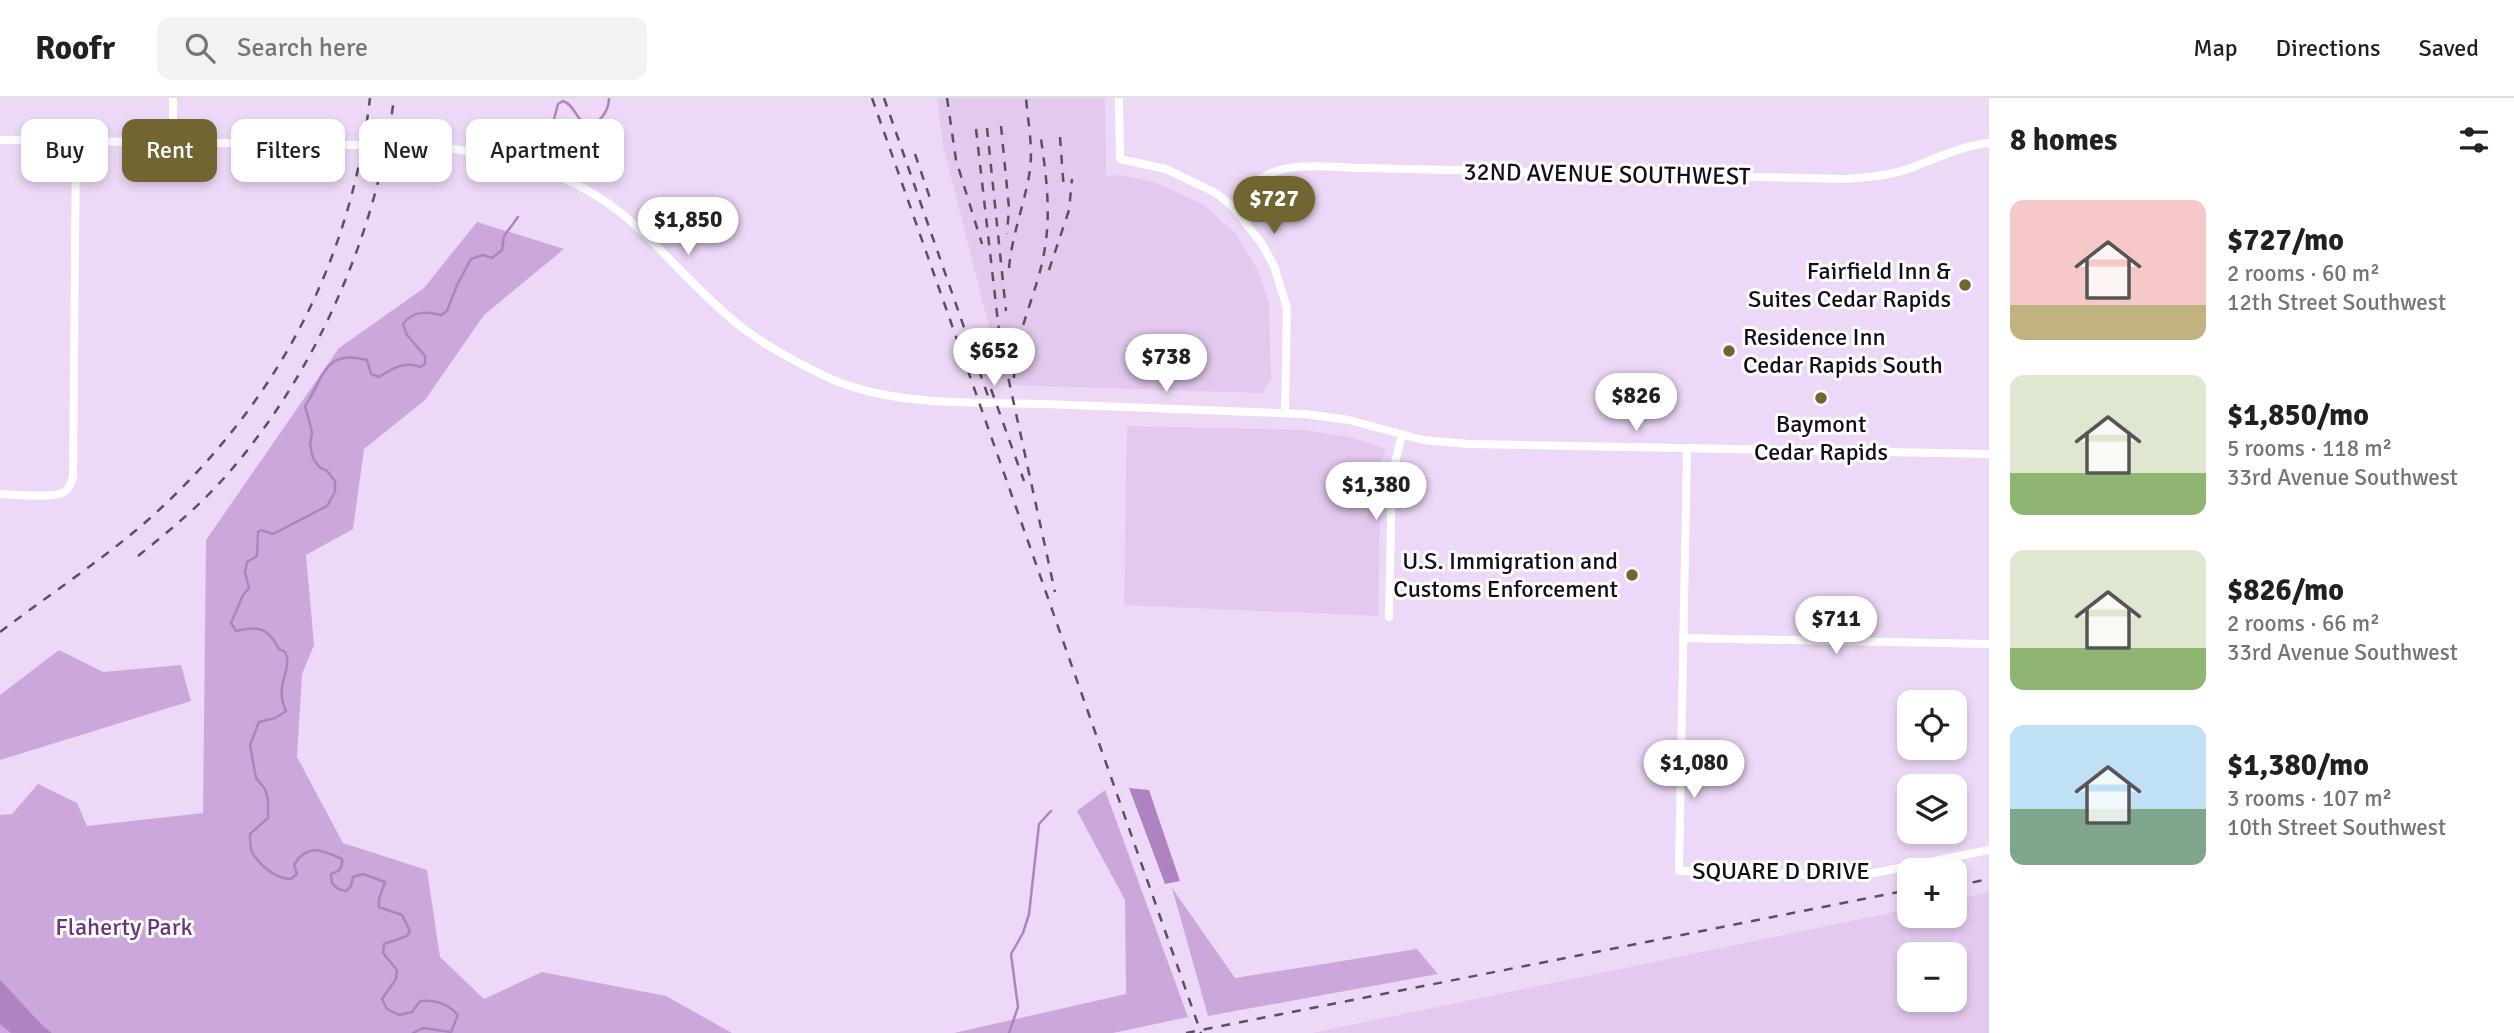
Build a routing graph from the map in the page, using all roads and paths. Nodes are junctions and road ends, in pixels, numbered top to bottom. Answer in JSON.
{"nodes":[{"id":1,"x":173,"y":98,"type":"edge"},
{"id":2,"x":1119,"y":98,"type":"edge"},
{"id":3,"x":173,"y":119,"type":"edge"},
{"id":4,"x":0,"y":140,"type":"edge"},
{"id":5,"x":21,"y":140,"type":"edge"},
{"id":6,"x":217,"y":142,"type":"edge"},
{"id":7,"x":1989,"y":143,"type":"edge"},
{"id":8,"x":76,"y":182,"type":"edge"},
{"id":9,"x":1233,"y":207,"type":"junction"},
{"id":10,"x":1285,"y":413,"type":"junction"},
{"id":11,"x":1402,"y":434,"type":"junction"},
{"id":12,"x":1687,"y":448,"type":"junction"},
{"id":13,"x":1989,"y":454,"type":"edge"},
{"id":14,"x":0,"y":494,"type":"edge"},
{"id":15,"x":1389,"y":617,"type":"dead end"},
{"id":16,"x":1683,"y":638,"type":"junction"},
{"id":17,"x":1989,"y":644,"type":"edge"},
{"id":18,"x":1989,"y":850,"type":"edge"}],
"edges":[{"from":1,"to":3,"type":"street"},
{"from":2,"to":9,"type":"street"},
{"from":4,"to":5,"type":"street"},
{"from":6,"to":10,"type":"street"},
{"from":7,"to":9,"type":"street","name":"32ND AVENUE SOUTHWEST"},
{"from":8,"to":14,"type":"street"},
{"from":9,"to":10,"type":"street"},
{"from":10,"to":11,"type":"street"},
{"from":11,"to":12,"type":"street"},
{"from":11,"to":15,"type":"street"},
{"from":12,"to":13,"type":"street"},
{"from":12,"to":16,"type":"street","name":"SQUARE D DRIVE"},
{"from":16,"to":17,"type":"street"},
{"from":16,"to":18,"type":"street","name":"SQUARE D DRIVE"}]}
